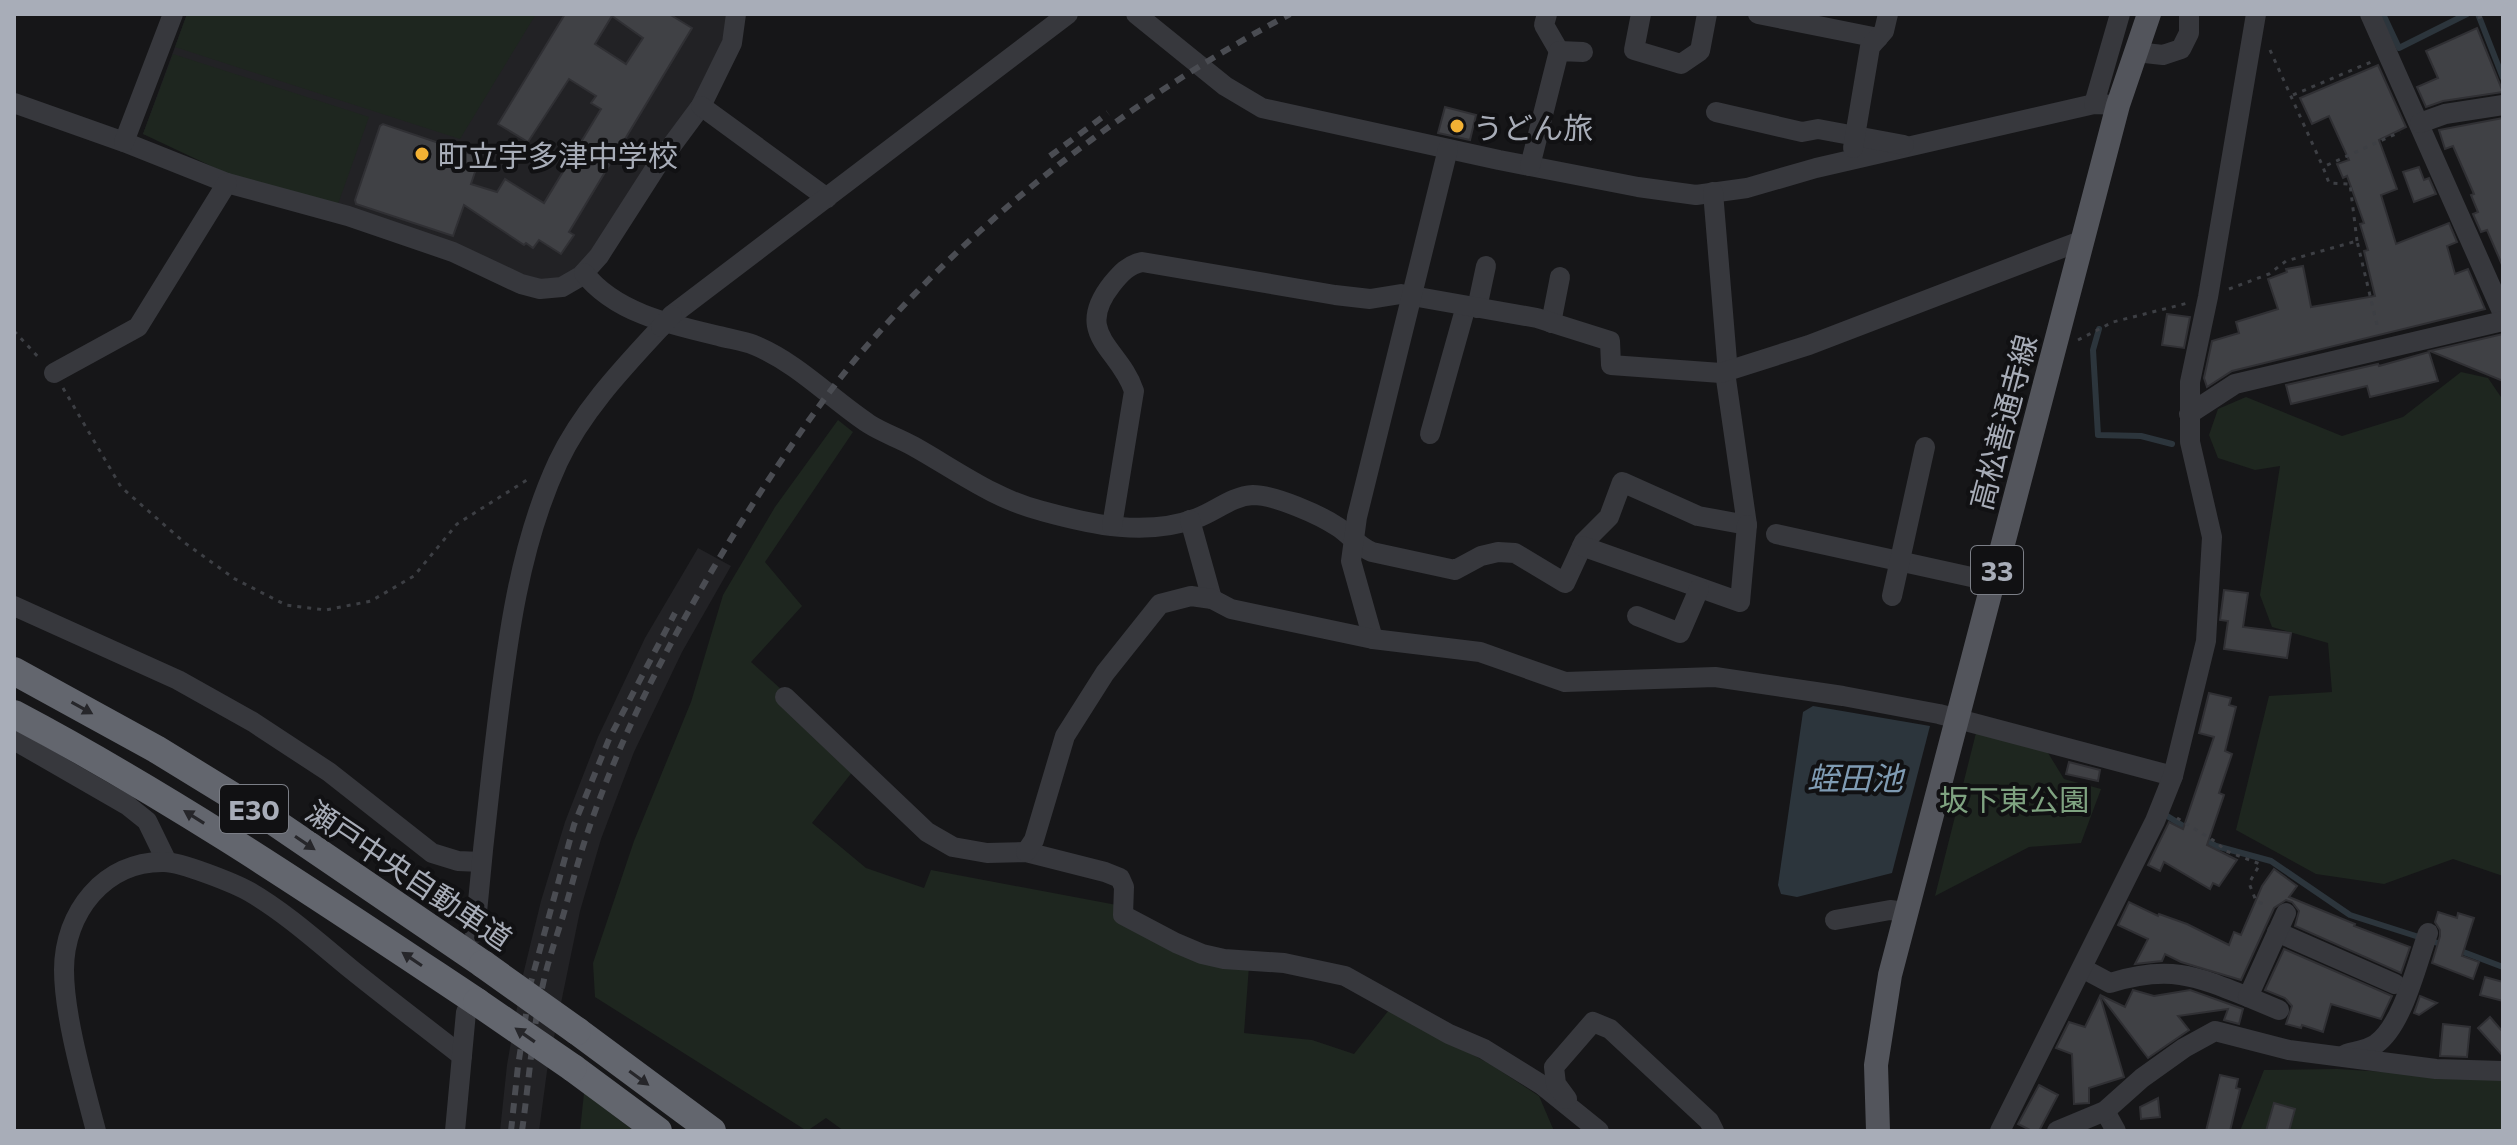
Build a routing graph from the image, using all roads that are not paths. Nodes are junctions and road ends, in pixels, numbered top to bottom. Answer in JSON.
{"nodes":[{"id":1,"x":173,"y":14,"type":"edge"},
{"id":2,"x":736,"y":14,"type":"edge"},
{"id":3,"x":1068,"y":14,"type":"edge"},
{"id":4,"x":1136,"y":14,"type":"edge"},
{"id":5,"x":1547,"y":14,"type":"edge"},
{"id":6,"x":1641,"y":14,"type":"edge"},
{"id":7,"x":1707,"y":14,"type":"edge"},
{"id":8,"x":1888,"y":14,"type":"edge"},
{"id":9,"x":2120,"y":14,"type":"edge"},
{"id":10,"x":2149,"y":14,"type":"edge"},
{"id":11,"x":2189,"y":14,"type":"edge"},
{"id":12,"x":2370,"y":14,"type":"edge"},
{"id":13,"x":1770,"y":15,"type":"edge"},
{"id":14,"x":2256,"y":17,"type":"edge"},
{"id":15,"x":1878,"y":38,"type":"junction"},
{"id":16,"x":1559,"y":51,"type":"junction"},
{"id":17,"x":1583,"y":52,"type":"dead end"},
{"id":18,"x":2136,"y":52,"type":"junction"},
{"id":19,"x":14,"y":103,"type":"edge"},
{"id":20,"x":2106,"y":104,"type":"junction"},
{"id":21,"x":2503,"y":105,"type":"edge"},
{"id":22,"x":701,"y":106,"type":"junction"},
{"id":23,"x":1716,"y":112,"type":"dead end"},
{"id":24,"x":2420,"y":123,"type":"junction"},
{"id":25,"x":1855,"y":136,"type":"junction"},
{"id":26,"x":124,"y":142,"type":"junction"},
{"id":27,"x":1911,"y":146,"type":"junction"},
{"id":28,"x":1448,"y":149,"type":"junction"},
{"id":29,"x":1850,"y":160,"type":"junction"},
{"id":30,"x":1530,"y":166,"type":"junction"},
{"id":31,"x":227,"y":183,"type":"junction"},
{"id":32,"x":1713,"y":192,"type":"junction"},
{"id":33,"x":827,"y":198,"type":"junction"},
{"id":34,"x":2083,"y":240,"type":"junction"},
{"id":35,"x":1486,"y":266,"type":"dead end"},
{"id":36,"x":584,"y":273,"type":"junction"},
{"id":37,"x":1560,"y":277,"type":"dead end"},
{"id":38,"x":1410,"y":296,"type":"junction"},
{"id":39,"x":1472,"y":307,"type":"junction"},
{"id":40,"x":2503,"y":314,"type":"edge"},
{"id":41,"x":2503,"y":321,"type":"edge"},
{"id":42,"x":1551,"y":323,"type":"junction"},
{"id":43,"x":1727,"y":371,"type":"junction"},
{"id":44,"x":54,"y":373,"type":"road end"},
{"id":45,"x":2189,"y":414,"type":"junction"},
{"id":46,"x":1430,"y":434,"type":"dead end"},
{"id":47,"x":1925,"y":447,"type":"dead end"},
{"id":48,"x":1190,"y":520,"type":"junction"},
{"id":49,"x":1747,"y":525,"type":"junction"},
{"id":50,"x":1112,"y":526,"type":"junction"},
{"id":51,"x":1776,"y":534,"type":"dead end"},
{"id":52,"x":1354,"y":540,"type":"junction"},
{"id":53,"x":1582,"y":546,"type":"junction"},
{"id":54,"x":1899,"y":563,"type":"junction"},
{"id":55,"x":1994,"y":582,"type":"junction"},
{"id":56,"x":1699,"y":589,"type":"junction"},
{"id":57,"x":1892,"y":596,"type":"dead end"},
{"id":58,"x":1212,"y":599,"type":"junction"},
{"id":59,"x":14,"y":606,"type":"edge"},
{"id":60,"x":1637,"y":616,"type":"dead end"},
{"id":61,"x":1373,"y":639,"type":"junction"},
{"id":62,"x":14,"y":671,"type":"edge"},
{"id":63,"x":785,"y":697,"type":"dead end"},
{"id":64,"x":14,"y":714,"type":"edge"},
{"id":65,"x":1958,"y":718,"type":"junction"},
{"id":66,"x":14,"y":740,"type":"edge"},
{"id":67,"x":2173,"y":776,"type":"junction"},
{"id":68,"x":1026,"y":852,"type":"junction"},
{"id":69,"x":167,"y":862,"type":"junction"},
{"id":70,"x":481,"y":862,"type":"junction"},
{"id":71,"x":1906,"y":912,"type":"junction"},
{"id":72,"x":1835,"y":920,"type":"dead end"},
{"id":73,"x":475,"y":933,"type":"dead end"},
{"id":74,"x":2428,"y":933,"type":"dead end"},
{"id":75,"x":2082,"y":968,"type":"junction"},
{"id":76,"x":2395,"y":984,"type":"dead end"},
{"id":77,"x":2248,"y":997,"type":"junction"},
{"id":78,"x":472,"y":1007,"type":"junction"},
{"id":79,"x":2279,"y":1010,"type":"dead end"},
{"id":80,"x":462,"y":1056,"type":"junction"},
{"id":81,"x":2338,"y":1056,"type":"junction"},
{"id":82,"x":2503,"y":1071,"type":"edge"},
{"id":83,"x":2105,"y":1111,"type":"junction"},
{"id":84,"x":1581,"y":1116,"type":"junction"},
{"id":85,"x":96,"y":1131,"type":"edge"},
{"id":86,"x":455,"y":1131,"type":"edge"},
{"id":87,"x":658,"y":1131,"type":"edge"},
{"id":88,"x":712,"y":1131,"type":"edge"},
{"id":89,"x":1599,"y":1131,"type":"edge"},
{"id":90,"x":1714,"y":1131,"type":"edge"},
{"id":91,"x":1878,"y":1131,"type":"edge"},
{"id":92,"x":2000,"y":1131,"type":"edge"},
{"id":93,"x":2057,"y":1131,"type":"edge"},
{"id":94,"x":2116,"y":1131,"type":"edge"}],
"edges":[{"from":1,"to":26,"type":"street"},
{"from":2,"to":22,"type":"street"},
{"from":3,"to":33,"type":"street"},
{"from":4,"to":28,"type":"street"},
{"from":5,"to":16,"type":"street"},
{"from":6,"to":7,"type":"street"},
{"from":8,"to":15,"type":"street"},
{"from":9,"to":20,"type":"street"},
{"from":10,"to":18,"type":"main road","name":"高松善通寺線","number":"33"},
{"from":11,"to":18,"type":"street"},
{"from":12,"to":24,"type":"street"},
{"from":13,"to":15,"type":"street"},
{"from":14,"to":45,"type":"street"},
{"from":15,"to":25,"type":"street"},
{"from":16,"to":17,"type":"street"},
{"from":16,"to":30,"type":"street"},
{"from":18,"to":20,"type":"main road","name":"高松善通寺線","number":"33"},
{"from":19,"to":26,"type":"street"},
{"from":20,"to":27,"type":"street"},
{"from":20,"to":34,"type":"main road","name":"高松善通寺線","number":"33"},
{"from":21,"to":24,"type":"street"},
{"from":22,"to":33,"type":"street"},
{"from":22,"to":36,"type":"street"},
{"from":23,"to":25,"type":"street"},
{"from":24,"to":40,"type":"street"},
{"from":25,"to":27,"type":"street"},
{"from":25,"to":29,"type":"street"},
{"from":26,"to":31,"type":"street"},
{"from":27,"to":29,"type":"street"},
{"from":28,"to":30,"type":"street"},
{"from":28,"to":38,"type":"street"},
{"from":29,"to":32,"type":"street"},
{"from":30,"to":32,"type":"street"},
{"from":31,"to":36,"type":"street"},
{"from":31,"to":44,"type":"street"},
{"from":32,"to":43,"type":"street"},
{"from":33,"to":70,"type":"street"},
{"from":34,"to":43,"type":"street"},
{"from":34,"to":55,"type":"main road","name":"高松善通寺線","number":"33"},
{"from":35,"to":39,"type":"street"},
{"from":36,"to":50,"type":"street"},
{"from":37,"to":42,"type":"street"},
{"from":38,"to":39,"type":"street"},
{"from":38,"to":50,"type":"street"},
{"from":38,"to":52,"type":"street"},
{"from":39,"to":42,"type":"street"},
{"from":39,"to":46,"type":"street"},
{"from":41,"to":45,"type":"street"},
{"from":42,"to":43,"type":"street"},
{"from":43,"to":49,"type":"street"},
{"from":45,"to":67,"type":"street"},
{"from":47,"to":54,"type":"street"},
{"from":48,"to":50,"type":"street"},
{"from":48,"to":52,"type":"street"},
{"from":48,"to":58,"type":"street"},
{"from":49,"to":53,"type":"street"},
{"from":49,"to":56,"type":"street"},
{"from":51,"to":54,"type":"street"},
{"from":52,"to":53,"type":"street"},
{"from":52,"to":61,"type":"street"},
{"from":53,"to":56,"type":"street"},
{"from":54,"to":55,"type":"street"},
{"from":54,"to":57,"type":"street"},
{"from":55,"to":65,"type":"main road","name":"高松善通寺線","number":"33"},
{"from":56,"to":60,"type":"street"},
{"from":58,"to":61,"type":"street"},
{"from":58,"to":68,"type":"street"},
{"from":59,"to":70,"type":"street"},
{"from":61,"to":65,"type":"street"},
{"from":62,"to":88,"type":"highway","name":"瀬戸中央自動車道","number":"E30","one_way":true,"bridge":true},
{"from":63,"to":68,"type":"street"},
{"from":78,"to":64,"type":"highway","number":"E30","one_way":true},
{"from":65,"to":67,"type":"street"},
{"from":65,"to":71,"type":"main road","name":"高松善通寺線","number":"33"},
{"from":66,"to":69,"type":"street"},
{"from":67,"to":75,"type":"street"},
{"from":68,"to":84,"type":"street"},
{"from":69,"to":80,"type":"street"},
{"from":69,"to":85,"type":"street"},
{"from":70,"to":73,"type":"street"},
{"from":71,"to":72,"type":"street"},
{"from":71,"to":91,"type":"main road","name":"高松善通寺線","number":"33"},
{"from":74,"to":81,"type":"street"},
{"from":75,"to":77,"type":"street"},
{"from":75,"to":92,"type":"street"},
{"from":76,"to":77,"type":"street"},
{"from":77,"to":79,"type":"street"},
{"from":78,"to":80,"type":"street"},
{"from":87,"to":78,"type":"highway","number":"E30","one_way":true,"bridge":true},
{"from":80,"to":86,"type":"street"},
{"from":81,"to":82,"type":"street"},
{"from":81,"to":83,"type":"street"},
{"from":83,"to":93,"type":"street"},
{"from":83,"to":94,"type":"street"},
{"from":84,"to":89,"type":"street"},
{"from":84,"to":90,"type":"street"}]}
